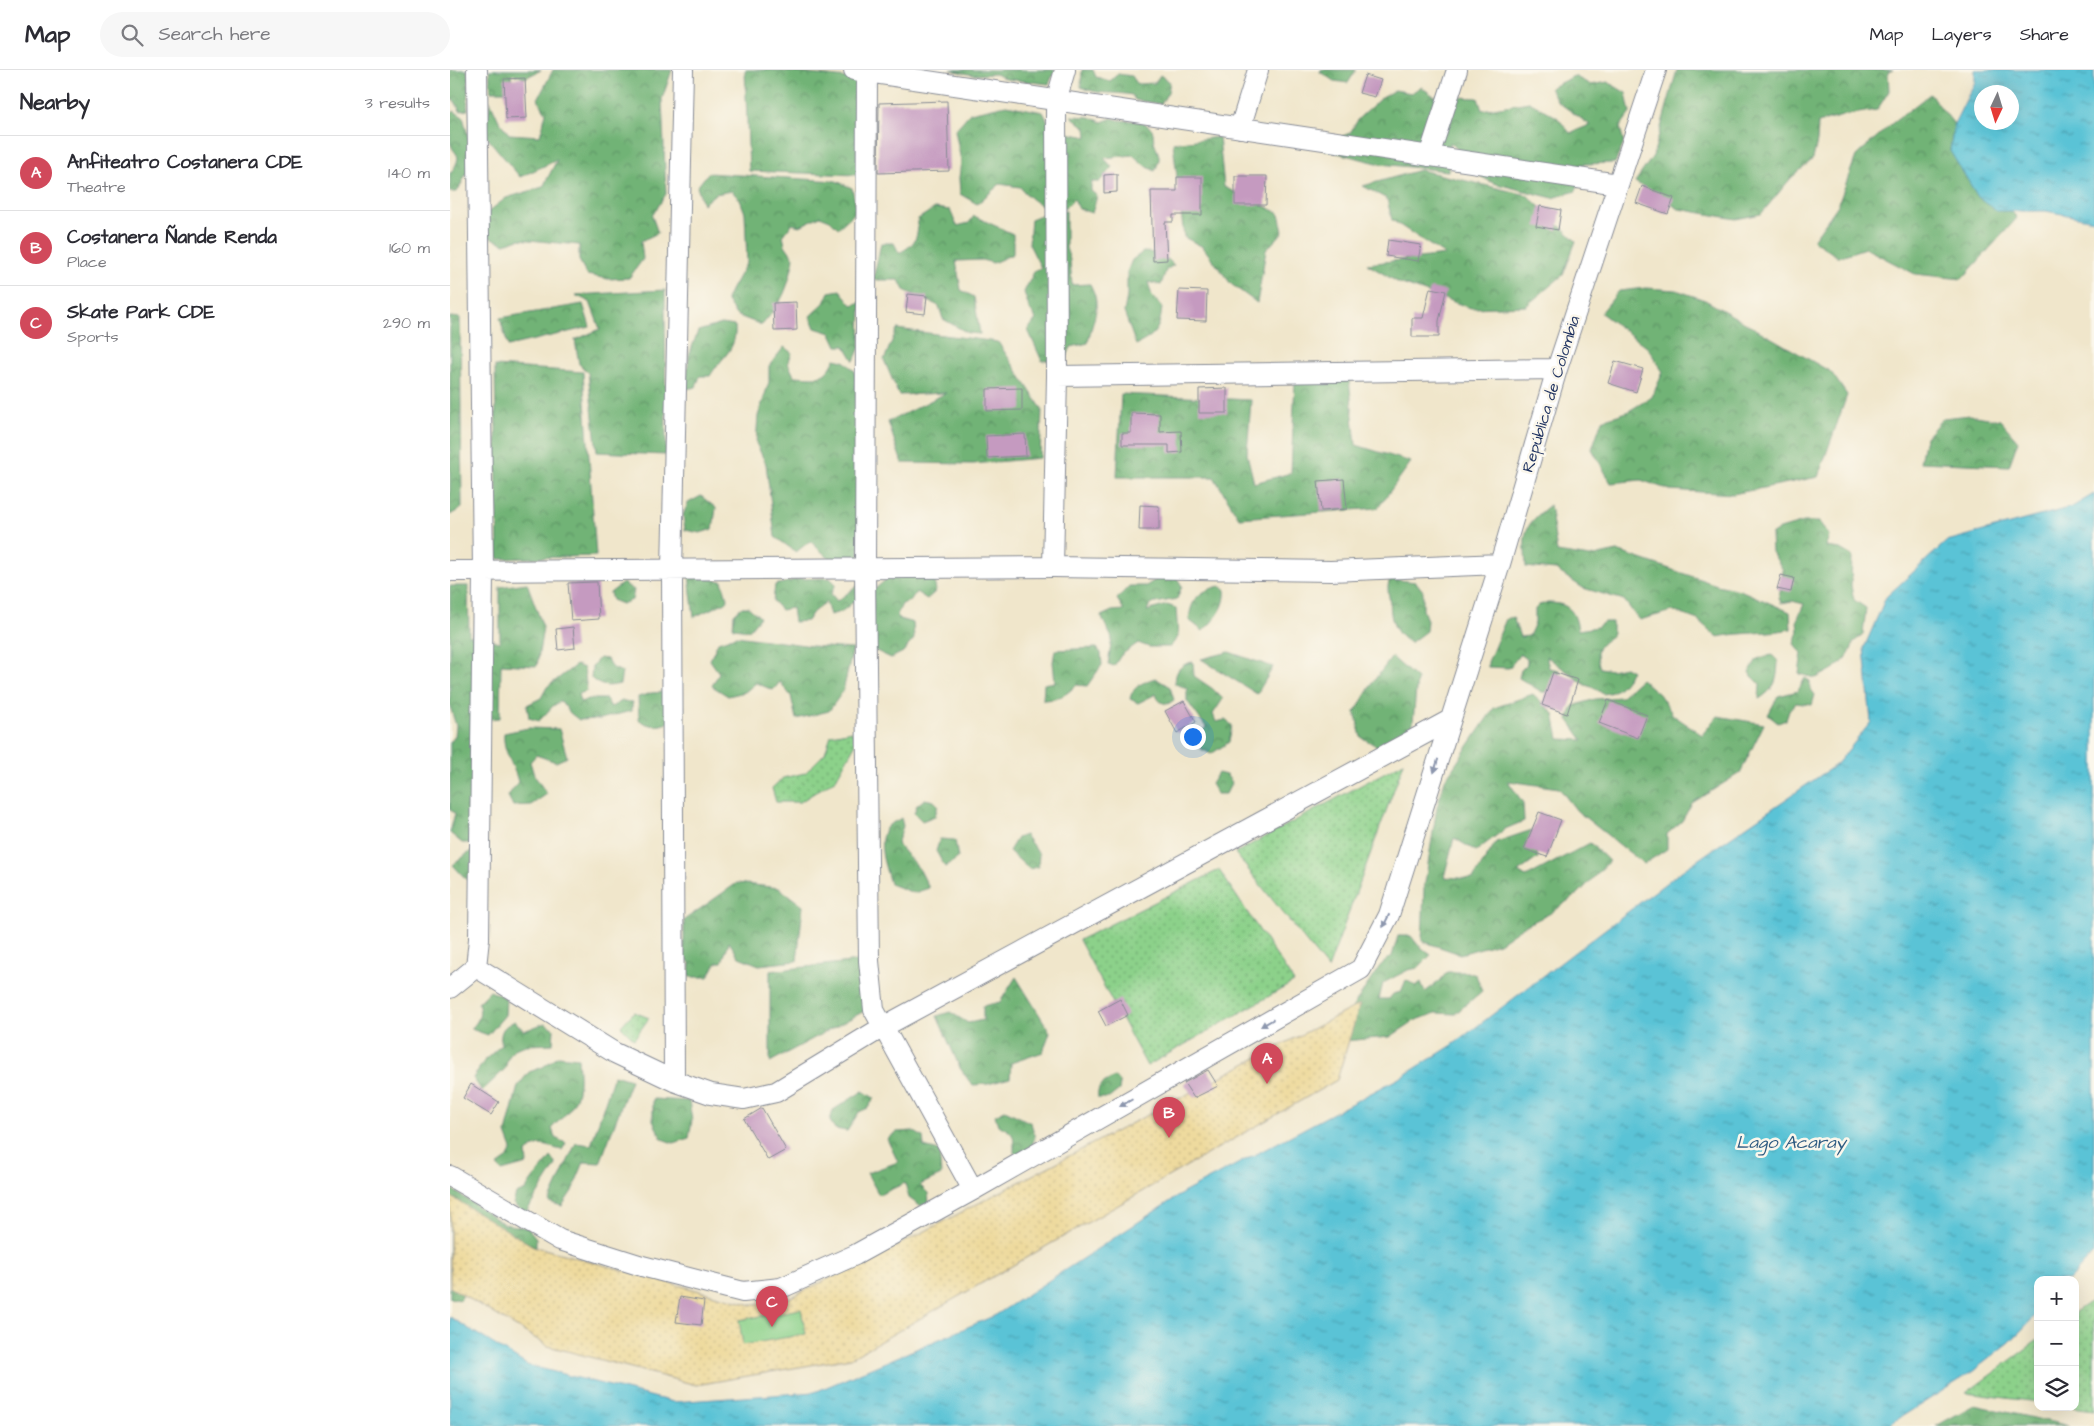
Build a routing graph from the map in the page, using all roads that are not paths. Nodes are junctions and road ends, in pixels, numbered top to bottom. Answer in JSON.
{"nodes":[{"id":1,"x":477,"y":70,"type":"edge"},
{"id":2,"x":683,"y":70,"type":"edge"},
{"id":3,"x":1065,"y":70,"type":"edge"},
{"id":4,"x":1258,"y":70,"type":"edge"},
{"id":5,"x":1457,"y":70,"type":"edge"},
{"id":6,"x":1656,"y":70,"type":"edge"},
{"id":7,"x":862,"y":71,"type":"edge"},
{"id":8,"x":1056,"y":101,"type":"junction"},
{"id":9,"x":1240,"y":128,"type":"junction"},
{"id":10,"x":1429,"y":156,"type":"junction"},
{"id":11,"x":1618,"y":184,"type":"junction"},
{"id":12,"x":1557,"y":368,"type":"junction"},
{"id":13,"x":1057,"y":376,"type":"junction"},
{"id":14,"x":1500,"y":564,"type":"junction"},
{"id":15,"x":1053,"y":567,"type":"junction"},
{"id":16,"x":865,"y":568,"type":"junction"},
{"id":17,"x":672,"y":570,"type":"junction"},
{"id":18,"x":450,"y":571,"type":"edge"},
{"id":19,"x":483,"y":571,"type":"junction"},
{"id":20,"x":1450,"y":720,"type":"junction"},
{"id":21,"x":476,"y":967,"type":"junction"},
{"id":22,"x":450,"y":988,"type":"edge"},
{"id":23,"x":884,"y":1027,"type":"junction"},
{"id":24,"x":674,"y":1081,"type":"junction"},
{"id":25,"x":450,"y":1176,"type":"edge"},
{"id":26,"x":973,"y":1190,"type":"junction"}],
"edges":[{"from":1,"to":19,"type":"street"},
{"from":2,"to":17,"type":"street"},
{"from":3,"to":8,"type":"street"},
{"from":4,"to":9,"type":"street"},
{"from":5,"to":10,"type":"street"},
{"from":6,"to":11,"type":"street","name":"República de Colombia"},
{"from":7,"to":8,"type":"street"},
{"from":7,"to":16,"type":"street"},
{"from":8,"to":9,"type":"street"},
{"from":8,"to":13,"type":"street"},
{"from":9,"to":10,"type":"street"},
{"from":10,"to":11,"type":"street"},
{"from":11,"to":12,"type":"street","name":"República de Colombia"},
{"from":12,"to":13,"type":"street"},
{"from":12,"to":14,"type":"street","name":"República de Colombia"},
{"from":13,"to":15,"type":"street"},
{"from":14,"to":15,"type":"street"},
{"from":14,"to":20,"type":"street","name":"República de Colombia"},
{"from":15,"to":16,"type":"street"},
{"from":16,"to":17,"type":"street"},
{"from":16,"to":23,"type":"street"},
{"from":17,"to":19,"type":"street"},
{"from":17,"to":24,"type":"street"},
{"from":18,"to":19,"type":"street"},
{"from":19,"to":21,"type":"street"},
{"from":20,"to":23,"type":"street"},
{"from":20,"to":26,"type":"street","name":"República de Colombia","one_way":true},
{"from":21,"to":22,"type":"street"},
{"from":21,"to":24,"type":"street"},
{"from":23,"to":24,"type":"street"},
{"from":23,"to":26,"type":"street"},
{"from":25,"to":26,"type":"street","name":"República de Colombia"}]}
